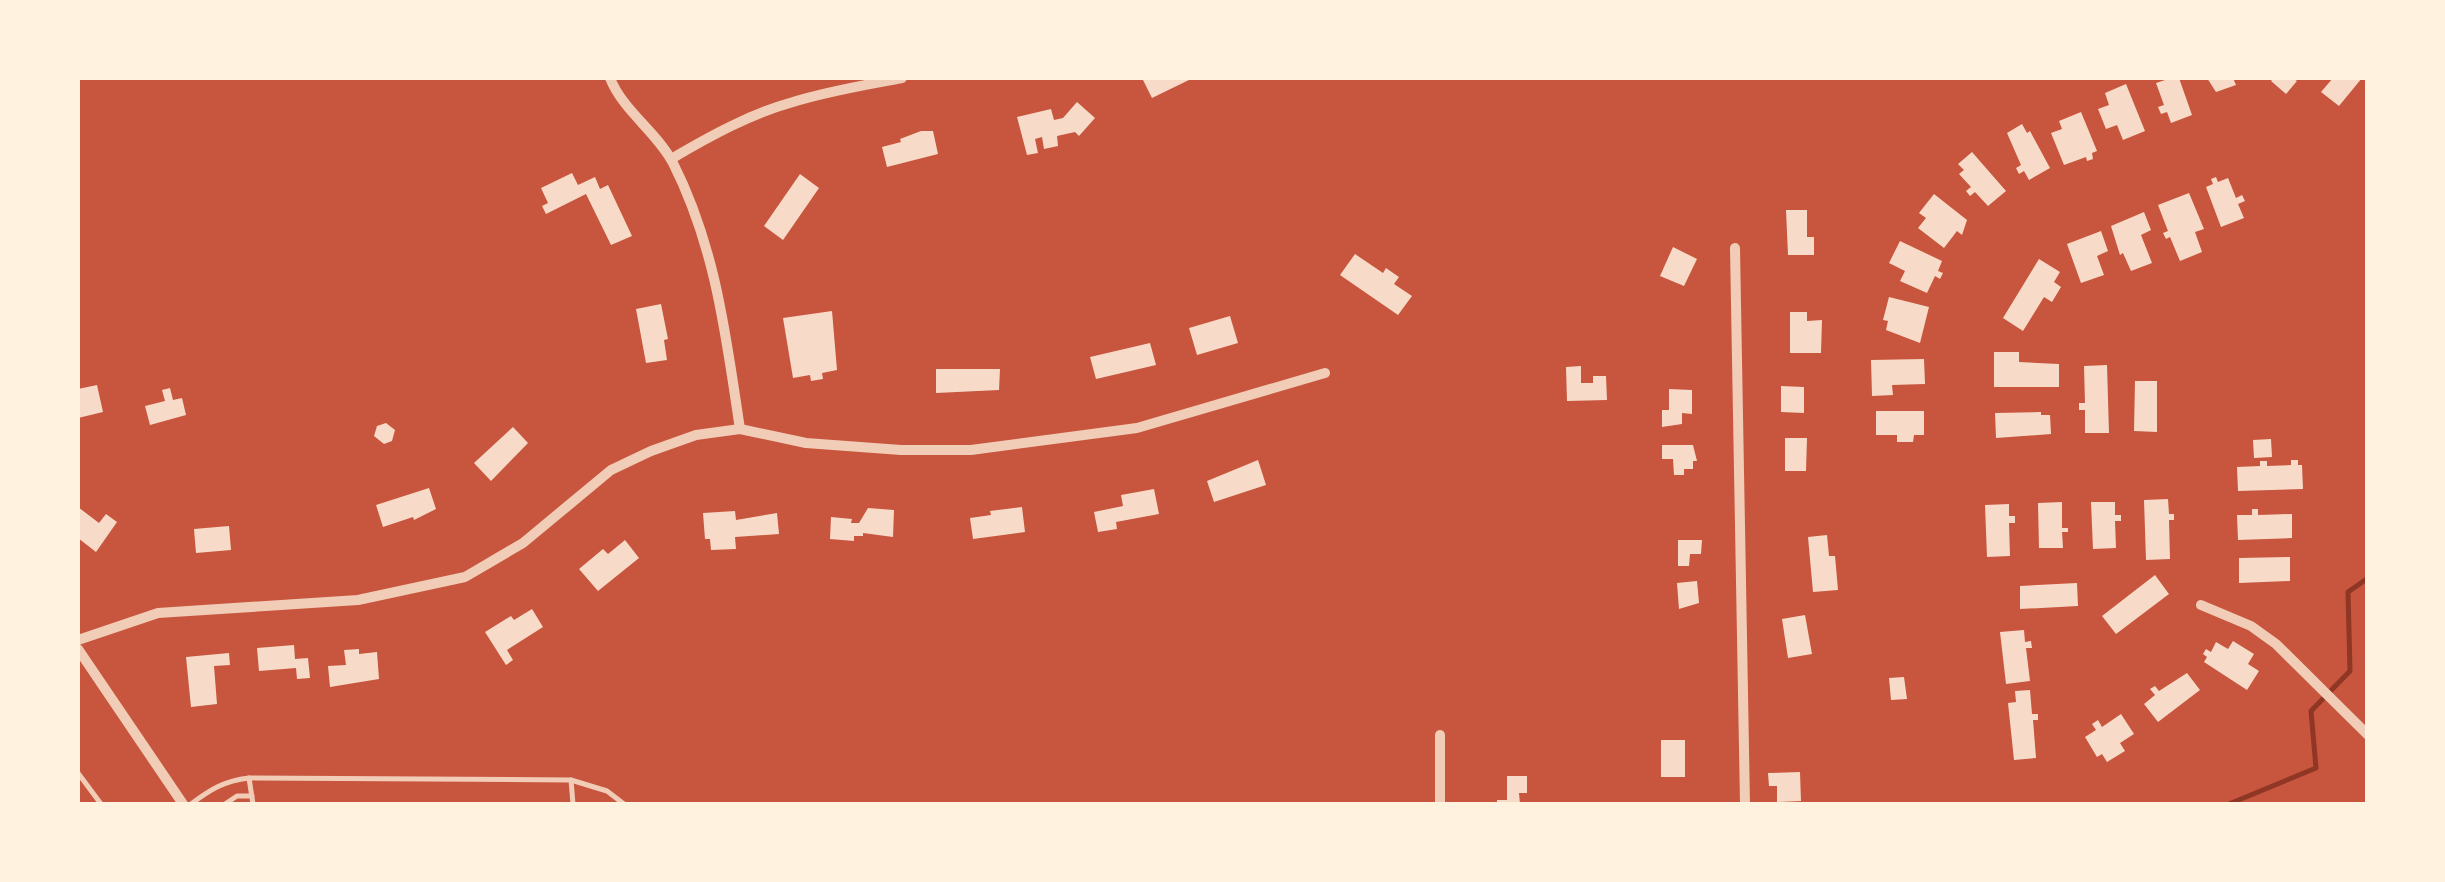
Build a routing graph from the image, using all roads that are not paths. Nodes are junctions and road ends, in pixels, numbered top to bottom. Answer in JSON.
{"nodes":[{"id":1,"x":610,"y":78,"type":"edge"},
{"id":2,"x":902,"y":78,"type":"edge"},
{"id":3,"x":671,"y":159,"type":"junction"},
{"id":4,"x":1735,"y":248,"type":"dead end"},
{"id":5,"x":1324,"y":373,"type":"dead end"},
{"id":6,"x":740,"y":429,"type":"junction"},
{"id":7,"x":2202,"y":605,"type":"dead end"},
{"id":8,"x":78,"y":640,"type":"edge"},
{"id":9,"x":78,"y":648,"type":"edge"},
{"id":10,"x":1440,"y":735,"type":"dead end"},
{"id":11,"x":2368,"y":735,"type":"edge"},
{"id":12,"x":79,"y":778,"type":"edge"},
{"id":13,"x":249,"y":778,"type":"junction"},
{"id":14,"x":571,"y":780,"type":"junction"},
{"id":15,"x":252,"y":796,"type":"junction"},
{"id":16,"x":101,"y":804,"type":"edge"},
{"id":17,"x":183,"y":804,"type":"edge"},
{"id":18,"x":191,"y":804,"type":"edge"},
{"id":19,"x":225,"y":804,"type":"edge"},
{"id":20,"x":253,"y":804,"type":"edge"},
{"id":21,"x":573,"y":804,"type":"edge"},
{"id":22,"x":624,"y":804,"type":"edge"},
{"id":23,"x":1440,"y":804,"type":"edge"},
{"id":24,"x":1745,"y":804,"type":"edge"}],
"edges":[{"from":1,"to":3,"type":"street"},
{"from":2,"to":3,"type":"street"},
{"from":3,"to":6,"type":"street"},
{"from":4,"to":24,"type":"street"},
{"from":5,"to":6,"type":"street"},
{"from":6,"to":8,"type":"street"},
{"from":7,"to":11,"type":"street"},
{"from":9,"to":17,"type":"street"},
{"from":10,"to":23,"type":"street"},
{"from":12,"to":16,"type":"lane"},
{"from":13,"to":14,"type":"lane"},
{"from":13,"to":15,"type":"lane"},
{"from":13,"to":18,"type":"lane"},
{"from":14,"to":21,"type":"lane"},
{"from":14,"to":22,"type":"lane"},
{"from":15,"to":19,"type":"lane"},
{"from":15,"to":20,"type":"lane"}]}
